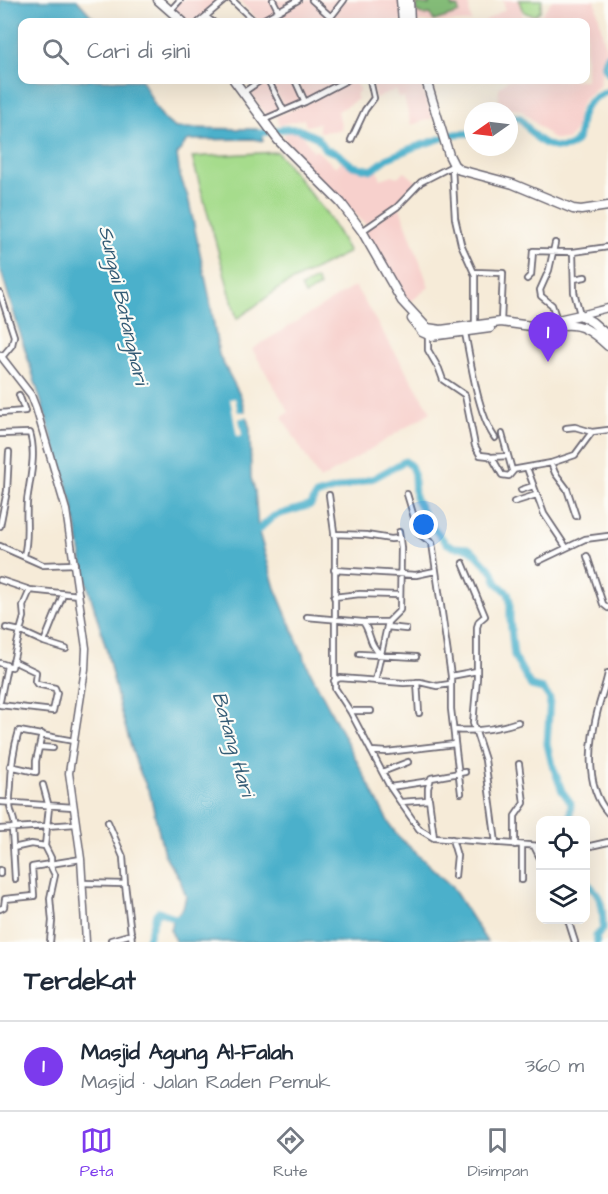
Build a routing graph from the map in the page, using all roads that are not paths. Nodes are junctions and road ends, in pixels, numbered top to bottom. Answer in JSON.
{"nodes":[{"id":1,"x":152,"y":0,"type":"edge"},
{"id":2,"x":158,"y":0,"type":"edge"},
{"id":3,"x":180,"y":0,"type":"edge"},
{"id":4,"x":225,"y":0,"type":"edge"},
{"id":5,"x":232,"y":0,"type":"edge"},
{"id":6,"x":273,"y":0,"type":"edge"},
{"id":7,"x":298,"y":0,"type":"edge"},
{"id":8,"x":312,"y":0,"type":"edge"},
{"id":9,"x":344,"y":0,"type":"edge"},
{"id":10,"x":401,"y":0,"type":"edge"},
{"id":11,"x":409,"y":0,"type":"edge"},
{"id":12,"x":278,"y":10,"type":"junction"},
{"id":13,"x":170,"y":11,"type":"junction"},
{"id":14,"x":206,"y":16,"type":"junction"},
{"id":15,"x":331,"y":17,"type":"joint"},
{"id":16,"x":172,"y":18,"type":"edge"},
{"id":17,"x":178,"y":18,"type":"edge"},
{"id":18,"x":204,"y":18,"type":"edge"},
{"id":19,"x":208,"y":18,"type":"edge"},
{"id":20,"x":252,"y":18,"type":"edge"},
{"id":21,"x":264,"y":18,"type":"edge"},
{"id":22,"x":403,"y":18,"type":"edge"},
{"id":23,"x":410,"y":18,"type":"edge"},
{"id":24,"x":237,"y":84,"type":"edge"},
{"id":25,"x":255,"y":84,"type":"edge"},
{"id":26,"x":270,"y":84,"type":"edge"},
{"id":27,"x":297,"y":84,"type":"edge"},
{"id":28,"x":339,"y":84,"type":"edge"},
{"id":29,"x":371,"y":84,"type":"edge"},
{"id":30,"x":427,"y":84,"type":"edge"},
{"id":31,"x":244,"y":92,"type":"junction"},
{"id":32,"x":305,"y":102,"type":"junction"},
{"id":33,"x":284,"y":111,"type":"junction"},
{"id":34,"x":263,"y":121,"type":"junction"},
{"id":35,"x":351,"y":140,"type":"dead end"},
{"id":36,"x":453,"y":166,"type":"junction"},
{"id":37,"x":608,"y":204,"type":"edge"},
{"id":38,"x":362,"y":231,"type":"junction"},
{"id":39,"x":555,"y":243,"type":"dead end"},
{"id":40,"x":608,"y":247,"type":"edge"},
{"id":41,"x":573,"y":252,"type":"junction"},
{"id":42,"x":553,"y":253,"type":"junction"},
{"id":43,"x":474,"y":272,"type":"junction"},
{"id":44,"x":585,"y":277,"type":"dead end"},
{"id":45,"x":527,"y":279,"type":"dead end"},
{"id":46,"x":574,"y":279,"type":"junction"},
{"id":47,"x":0,"y":293,"type":"edge"},
{"id":48,"x":2,"y":305,"type":"edge"},
{"id":49,"x":604,"y":309,"type":"edge"},
{"id":50,"x":580,"y":315,"type":"junction"},
{"id":51,"x":569,"y":321,"type":"junction"},
{"id":52,"x":501,"y":322,"type":"junction"},
{"id":53,"x":558,"y":323,"type":"junction"},
{"id":54,"x":475,"y":324,"type":"junction"},
{"id":55,"x":598,"y":326,"type":"junction"},
{"id":56,"x":428,"y":332,"type":"junction"},
{"id":57,"x":465,"y":333,"type":"junction"},
{"id":58,"x":608,"y":336,"type":"edge"},
{"id":59,"x":608,"y":346,"type":"edge"},
{"id":60,"x":1,"y":356,"type":"edge"},
{"id":61,"x":444,"y":382,"type":"junction"},
{"id":62,"x":477,"y":392,"type":"junction"},
{"id":63,"x":450,"y":393,"type":"dead end"},
{"id":64,"x":19,"y":395,"type":"dead end"},
{"id":65,"x":465,"y":395,"type":"junction"},
{"id":66,"x":0,"y":413,"type":"edge"},
{"id":67,"x":566,"y":428,"type":"dead end"},
{"id":68,"x":608,"y":430,"type":"edge"},
{"id":69,"x":592,"y":432,"type":"junction"},
{"id":70,"x":0,"y":434,"type":"edge"},
{"id":71,"x":502,"y":434,"type":"dead end"},
{"id":72,"x":495,"y":438,"type":"dead end"},
{"id":73,"x":9,"y":452,"type":"dead end"},
{"id":74,"x":508,"y":456,"type":"junction"},
{"id":75,"x":491,"y":457,"type":"junction"},
{"id":76,"x":551,"y":463,"type":"junction"},
{"id":77,"x":527,"y":468,"type":"junction"},
{"id":78,"x":514,"y":470,"type":"junction"},
{"id":79,"x":533,"y":486,"type":"junction"},
{"id":80,"x":521,"y":490,"type":"dead end"},
{"id":81,"x":407,"y":494,"type":"dead end"},
{"id":82,"x":329,"y":495,"type":"dead end"},
{"id":83,"x":536,"y":495,"type":"junction"},
{"id":84,"x":513,"y":502,"type":"dead end"},
{"id":85,"x":576,"y":516,"type":"dead end"},
{"id":86,"x":0,"y":526,"type":"edge"},
{"id":87,"x":334,"y":534,"type":"junction"},
{"id":88,"x":608,"y":536,"type":"edge"},
{"id":89,"x":0,"y":546,"type":"edge"},
{"id":90,"x":566,"y":547,"type":"junction"},
{"id":91,"x":24,"y":555,"type":"junction"},
{"id":92,"x":587,"y":556,"type":"dead end"},
{"id":93,"x":539,"y":561,"type":"dead end"},
{"id":94,"x":462,"y":563,"type":"dead end"},
{"id":95,"x":75,"y":564,"type":"junction"},
{"id":96,"x":334,"y":570,"type":"junction"},
{"id":97,"x":435,"y":570,"type":"junction"},
{"id":98,"x":400,"y":574,"type":"junction"},
{"id":99,"x":0,"y":580,"type":"edge"},
{"id":100,"x":30,"y":590,"type":"junction"},
{"id":101,"x":63,"y":594,"type":"junction"},
{"id":102,"x":399,"y":595,"type":"junction"},
{"id":103,"x":80,"y":596,"type":"junction"},
{"id":104,"x":334,"y":597,"type":"junction"},
{"id":105,"x":608,"y":608,"type":"edge"},
{"id":106,"x":307,"y":617,"type":"dead end"},
{"id":107,"x":334,"y":619,"type":"junction"},
{"id":108,"x":361,"y":622,"type":"junction"},
{"id":109,"x":387,"y":625,"type":"junction"},
{"id":110,"x":6,"y":628,"type":"dead end"},
{"id":111,"x":406,"y":629,"type":"dead end"},
{"id":112,"x":20,"y":631,"type":"junction"},
{"id":113,"x":44,"y":642,"type":"junction"},
{"id":114,"x":66,"y":649,"type":"dead end"},
{"id":115,"x":359,"y":654,"type":"dead end"},
{"id":116,"x":380,"y":655,"type":"junction"},
{"id":117,"x":416,"y":657,"type":"dead end"},
{"id":118,"x":13,"y":661,"type":"junction"},
{"id":119,"x":0,"y":663,"type":"edge"},
{"id":120,"x":8,"y":666,"type":"junction"},
{"id":121,"x":477,"y":671,"type":"junction"},
{"id":122,"x":608,"y":673,"type":"edge"},
{"id":123,"x":451,"y":676,"type":"junction"},
{"id":124,"x":334,"y":681,"type":"junction"},
{"id":125,"x":375,"y":681,"type":"junction"},
{"id":126,"x":417,"y":682,"type":"junction"},
{"id":127,"x":450,"y":684,"type":"junction"},
{"id":128,"x":0,"y":703,"type":"edge"},
{"id":129,"x":350,"y":711,"type":"junction"},
{"id":130,"x":371,"y":711,"type":"dead end"},
{"id":131,"x":419,"y":713,"type":"dead end"},
{"id":132,"x":518,"y":722,"type":"dead end"},
{"id":133,"x":454,"y":729,"type":"junction"},
{"id":134,"x":474,"y":731,"type":"junction"},
{"id":135,"x":42,"y":734,"type":"junction"},
{"id":136,"x":74,"y":741,"type":"junction"},
{"id":137,"x":455,"y":744,"type":"junction"},
{"id":138,"x":40,"y":747,"type":"junction"},
{"id":139,"x":52,"y":748,"type":"dead end"},
{"id":140,"x":370,"y":751,"type":"junction"},
{"id":141,"x":408,"y":762,"type":"dead end"},
{"id":142,"x":519,"y":764,"type":"dead end"},
{"id":143,"x":10,"y":766,"type":"junction"},
{"id":144,"x":382,"y":772,"type":"junction"},
{"id":145,"x":465,"y":772,"type":"dead end"},
{"id":146,"x":458,"y":774,"type":"junction"},
{"id":147,"x":430,"y":781,"type":"junction"},
{"id":148,"x":43,"y":784,"type":"dead end"},
{"id":149,"x":390,"y":787,"type":"junction"},
{"id":150,"x":460,"y":793,"type":"dead end"},
{"id":151,"x":429,"y":799,"type":"junction"},
{"id":152,"x":0,"y":802,"type":"edge"},
{"id":153,"x":401,"y":802,"type":"junction"},
{"id":154,"x":9,"y":803,"type":"junction"},
{"id":155,"x":49,"y":807,"type":"junction"},
{"id":156,"x":73,"y":807,"type":"junction"},
{"id":157,"x":608,"y":813,"type":"edge"},
{"id":158,"x":108,"y":822,"type":"dead end"},
{"id":159,"x":76,"y":824,"type":"junction"},
{"id":160,"x":14,"y":828,"type":"junction"},
{"id":161,"x":46,"y":828,"type":"junction"},
{"id":162,"x":0,"y":829,"type":"edge"},
{"id":163,"x":434,"y":838,"type":"junction"},
{"id":164,"x":452,"y":839,"type":"junction"},
{"id":165,"x":608,"y":842,"type":"edge"},
{"id":166,"x":496,"y":843,"type":"junction"},
{"id":167,"x":518,"y":845,"type":"junction"},
{"id":168,"x":590,"y":845,"type":"edge"},
{"id":169,"x":45,"y":846,"type":"junction"},
{"id":170,"x":536,"y":846,"type":"edge"},
{"id":171,"x":13,"y":848,"type":"junction"},
{"id":172,"x":81,"y":859,"type":"junction"},
{"id":173,"x":51,"y":864,"type":"junction"},
{"id":174,"x":0,"y":870,"type":"edge"},
{"id":175,"x":0,"y":874,"type":"edge"},
{"id":176,"x":455,"y":876,"type":"dead end"},
{"id":177,"x":15,"y":879,"type":"dead end"},
{"id":178,"x":522,"y":880,"type":"dead end"},
{"id":179,"x":83,"y":883,"type":"junction"},
{"id":180,"x":125,"y":884,"type":"junction"},
{"id":181,"x":0,"y":909,"type":"edge"},
{"id":182,"x":569,"y":924,"type":"edge"},
{"id":183,"x":132,"y":934,"type":"junction"},
{"id":184,"x":111,"y":940,"type":"dead end"},
{"id":185,"x":50,"y":942,"type":"edge"},
{"id":186,"x":86,"y":942,"type":"edge"},
{"id":187,"x":132,"y":942,"type":"edge"},
{"id":188,"x":575,"y":942,"type":"edge"}],
"edges":[{"from":1,"to":16,"type":"highway"},
{"from":2,"to":13,"type":"highway"},
{"from":3,"to":13,"type":"street"},
{"from":4,"to":14,"type":"street"},
{"from":5,"to":20,"type":"street"},
{"from":6,"to":12,"type":"street"},
{"from":7,"to":12,"type":"street"},
{"from":8,"to":15,"type":"street"},
{"from":9,"to":15,"type":"street"},
{"from":10,"to":22,"type":"highway"},
{"from":11,"to":23,"type":"highway"},
{"from":12,"to":21,"type":"street"},
{"from":13,"to":17,"type":"highway"},
{"from":14,"to":18,"type":"street"},
{"from":14,"to":19,"type":"street"},
{"from":24,"to":31,"type":"highway"},
{"from":25,"to":31,"type":"street"},
{"from":26,"to":33,"type":"street"},
{"from":27,"to":32,"type":"street"},
{"from":28,"to":32,"type":"street"},
{"from":29,"to":35,"type":"street"},
{"from":30,"to":36,"type":"highway"},
{"from":31,"to":34,"type":"highway"},
{"from":32,"to":33,"type":"street"},
{"from":33,"to":34,"type":"street"},
{"from":34,"to":38,"type":"highway"},
{"from":36,"to":37,"type":"highway"},
{"from":36,"to":38,"type":"street"},
{"from":36,"to":43,"type":"street"},
{"from":38,"to":56,"type":"highway"},
{"from":39,"to":42,"type":"street"},
{"from":40,"to":41,"type":"street"},
{"from":41,"to":42,"type":"street"},
{"from":41,"to":46,"type":"street"},
{"from":42,"to":45,"type":"street"},
{"from":42,"to":53,"type":"street"},
{"from":43,"to":52,"type":"street"},
{"from":43,"to":54,"type":"street"},
{"from":44,"to":46,"type":"street"},
{"from":46,"to":50,"type":"street"},
{"from":47,"to":48,"type":"street"},
{"from":48,"to":60,"type":"street"},
{"from":49,"to":50,"type":"street"},
{"from":49,"to":55,"type":"street"},
{"from":50,"to":51,"type":"highway"},
{"from":50,"to":55,"type":"highway"},
{"from":51,"to":53,"type":"highway"},
{"from":51,"to":59,"type":"highway"},
{"from":52,"to":53,"type":"highway"},
{"from":52,"to":54,"type":"highway"},
{"from":53,"to":57,"type":"highway"},
{"from":54,"to":56,"type":"highway"},
{"from":55,"to":58,"type":"highway"},
{"from":56,"to":57,"type":"highway"},
{"from":56,"to":61,"type":"street"},
{"from":57,"to":62,"type":"street"},
{"from":60,"to":95,"type":"street"},
{"from":61,"to":63,"type":"street"},
{"from":61,"to":65,"type":"street"},
{"from":62,"to":65,"type":"street"},
{"from":62,"to":72,"type":"street"},
{"from":64,"to":66,"type":"street"},
{"from":65,"to":75,"type":"street"},
{"from":67,"to":69,"type":"street"},
{"from":68,"to":69,"type":"street"},
{"from":69,"to":76,"type":"street"},
{"from":70,"to":91,"type":"street"},
{"from":71,"to":74,"type":"street"},
{"from":73,"to":86,"type":"street"},
{"from":74,"to":75,"type":"street"},
{"from":74,"to":78,"type":"street"},
{"from":75,"to":78,"type":"street"},
{"from":76,"to":77,"type":"street"},
{"from":76,"to":85,"type":"street"},
{"from":77,"to":78,"type":"street"},
{"from":77,"to":79,"type":"street"},
{"from":79,"to":80,"type":"street"},
{"from":79,"to":83,"type":"street"},
{"from":81,"to":97,"type":"street"},
{"from":82,"to":87,"type":"street"},
{"from":83,"to":84,"type":"street"},
{"from":83,"to":90,"type":"street"},
{"from":87,"to":96,"type":"street"},
{"from":87,"to":98,"type":"street"},
{"from":88,"to":90,"type":"street"},
{"from":89,"to":91,"type":"street"},
{"from":90,"to":93,"type":"street"},
{"from":91,"to":95,"type":"street"},
{"from":92,"to":105,"type":"street"},
{"from":94,"to":121,"type":"street"},
{"from":95,"to":103,"type":"street"},
{"from":96,"to":98,"type":"street"},
{"from":96,"to":104,"type":"street"},
{"from":97,"to":98,"type":"street"},
{"from":97,"to":123,"type":"street"},
{"from":98,"to":102,"type":"street"},
{"from":99,"to":100,"type":"street"},
{"from":100,"to":101,"type":"street"},
{"from":100,"to":112,"type":"street"},
{"from":101,"to":103,"type":"street"},
{"from":101,"to":113,"type":"street"},
{"from":102,"to":104,"type":"street"},
{"from":102,"to":109,"type":"street"},
{"from":103,"to":136,"type":"street"},
{"from":104,"to":107,"type":"street"},
{"from":106,"to":107,"type":"street"},
{"from":107,"to":108,"type":"street"},
{"from":107,"to":124,"type":"street"},
{"from":108,"to":109,"type":"street"},
{"from":108,"to":116,"type":"street"},
{"from":109,"to":111,"type":"street"},
{"from":109,"to":116,"type":"street"},
{"from":110,"to":112,"type":"street"},
{"from":112,"to":113,"type":"street"},
{"from":112,"to":118,"type":"street"},
{"from":113,"to":114,"type":"street"},
{"from":115,"to":116,"type":"street"},
{"from":116,"to":117,"type":"street"},
{"from":116,"to":125,"type":"street"},
{"from":118,"to":120,"type":"street"},
{"from":118,"to":128,"type":"street"},
{"from":119,"to":120,"type":"street"},
{"from":120,"to":128,"type":"street"},
{"from":121,"to":123,"type":"street"},
{"from":121,"to":134,"type":"street"},
{"from":122,"to":157,"type":"street"},
{"from":123,"to":127,"type":"street"},
{"from":124,"to":125,"type":"street"},
{"from":124,"to":129,"type":"street"},
{"from":125,"to":126,"type":"street"},
{"from":126,"to":127,"type":"street"},
{"from":126,"to":131,"type":"street"},
{"from":127,"to":133,"type":"street"},
{"from":129,"to":130,"type":"street"},
{"from":129,"to":140,"type":"street"},
{"from":132,"to":134,"type":"street"},
{"from":133,"to":134,"type":"street"},
{"from":133,"to":137,"type":"street"},
{"from":134,"to":166,"type":"street"},
{"from":135,"to":136,"type":"street"},
{"from":135,"to":138,"type":"street"},
{"from":135,"to":143,"type":"street"},
{"from":136,"to":156,"type":"street"},
{"from":137,"to":140,"type":"street"},
{"from":137,"to":146,"type":"street"},
{"from":138,"to":139,"type":"street"},
{"from":138,"to":143,"type":"street"},
{"from":140,"to":144,"type":"street"},
{"from":141,"to":144,"type":"street"},
{"from":142,"to":167,"type":"street"},
{"from":143,"to":154,"type":"street"},
{"from":144,"to":149,"type":"street"},
{"from":145,"to":146,"type":"street"},
{"from":146,"to":147,"type":"street"},
{"from":146,"to":150,"type":"street"},
{"from":147,"to":149,"type":"street"},
{"from":147,"to":151,"type":"street"},
{"from":148,"to":155,"type":"street"},
{"from":149,"to":153,"type":"street"},
{"from":151,"to":153,"type":"street"},
{"from":151,"to":163,"type":"street"},
{"from":152,"to":154,"type":"street"},
{"from":153,"to":163,"type":"street"},
{"from":154,"to":155,"type":"street"},
{"from":154,"to":160,"type":"street"},
{"from":155,"to":156,"type":"street"},
{"from":155,"to":161,"type":"street"},
{"from":156,"to":159,"type":"street"},
{"from":158,"to":180,"type":"street"},
{"from":159,"to":161,"type":"street"},
{"from":159,"to":172,"type":"street"},
{"from":160,"to":161,"type":"street"},
{"from":160,"to":162,"type":"street"},
{"from":160,"to":171,"type":"street"},
{"from":161,"to":169,"type":"street"},
{"from":163,"to":164,"type":"street"},
{"from":164,"to":166,"type":"street"},
{"from":164,"to":176,"type":"street"},
{"from":165,"to":168,"type":"street"},
{"from":166,"to":167,"type":"street"},
{"from":167,"to":170,"type":"street"},
{"from":167,"to":178,"type":"street"},
{"from":169,"to":171,"type":"street"},
{"from":169,"to":173,"type":"street"},
{"from":171,"to":177,"type":"street"},
{"from":172,"to":173,"type":"street"},
{"from":172,"to":179,"type":"street"},
{"from":173,"to":181,"type":"street"},
{"from":173,"to":185,"type":"street"},
{"from":174,"to":175,"type":"street"},
{"from":179,"to":180,"type":"street"},
{"from":179,"to":186,"type":"street"},
{"from":180,"to":183,"type":"street"},
{"from":182,"to":188,"type":"street"},
{"from":183,"to":184,"type":"street"},
{"from":183,"to":187,"type":"street"}]}
